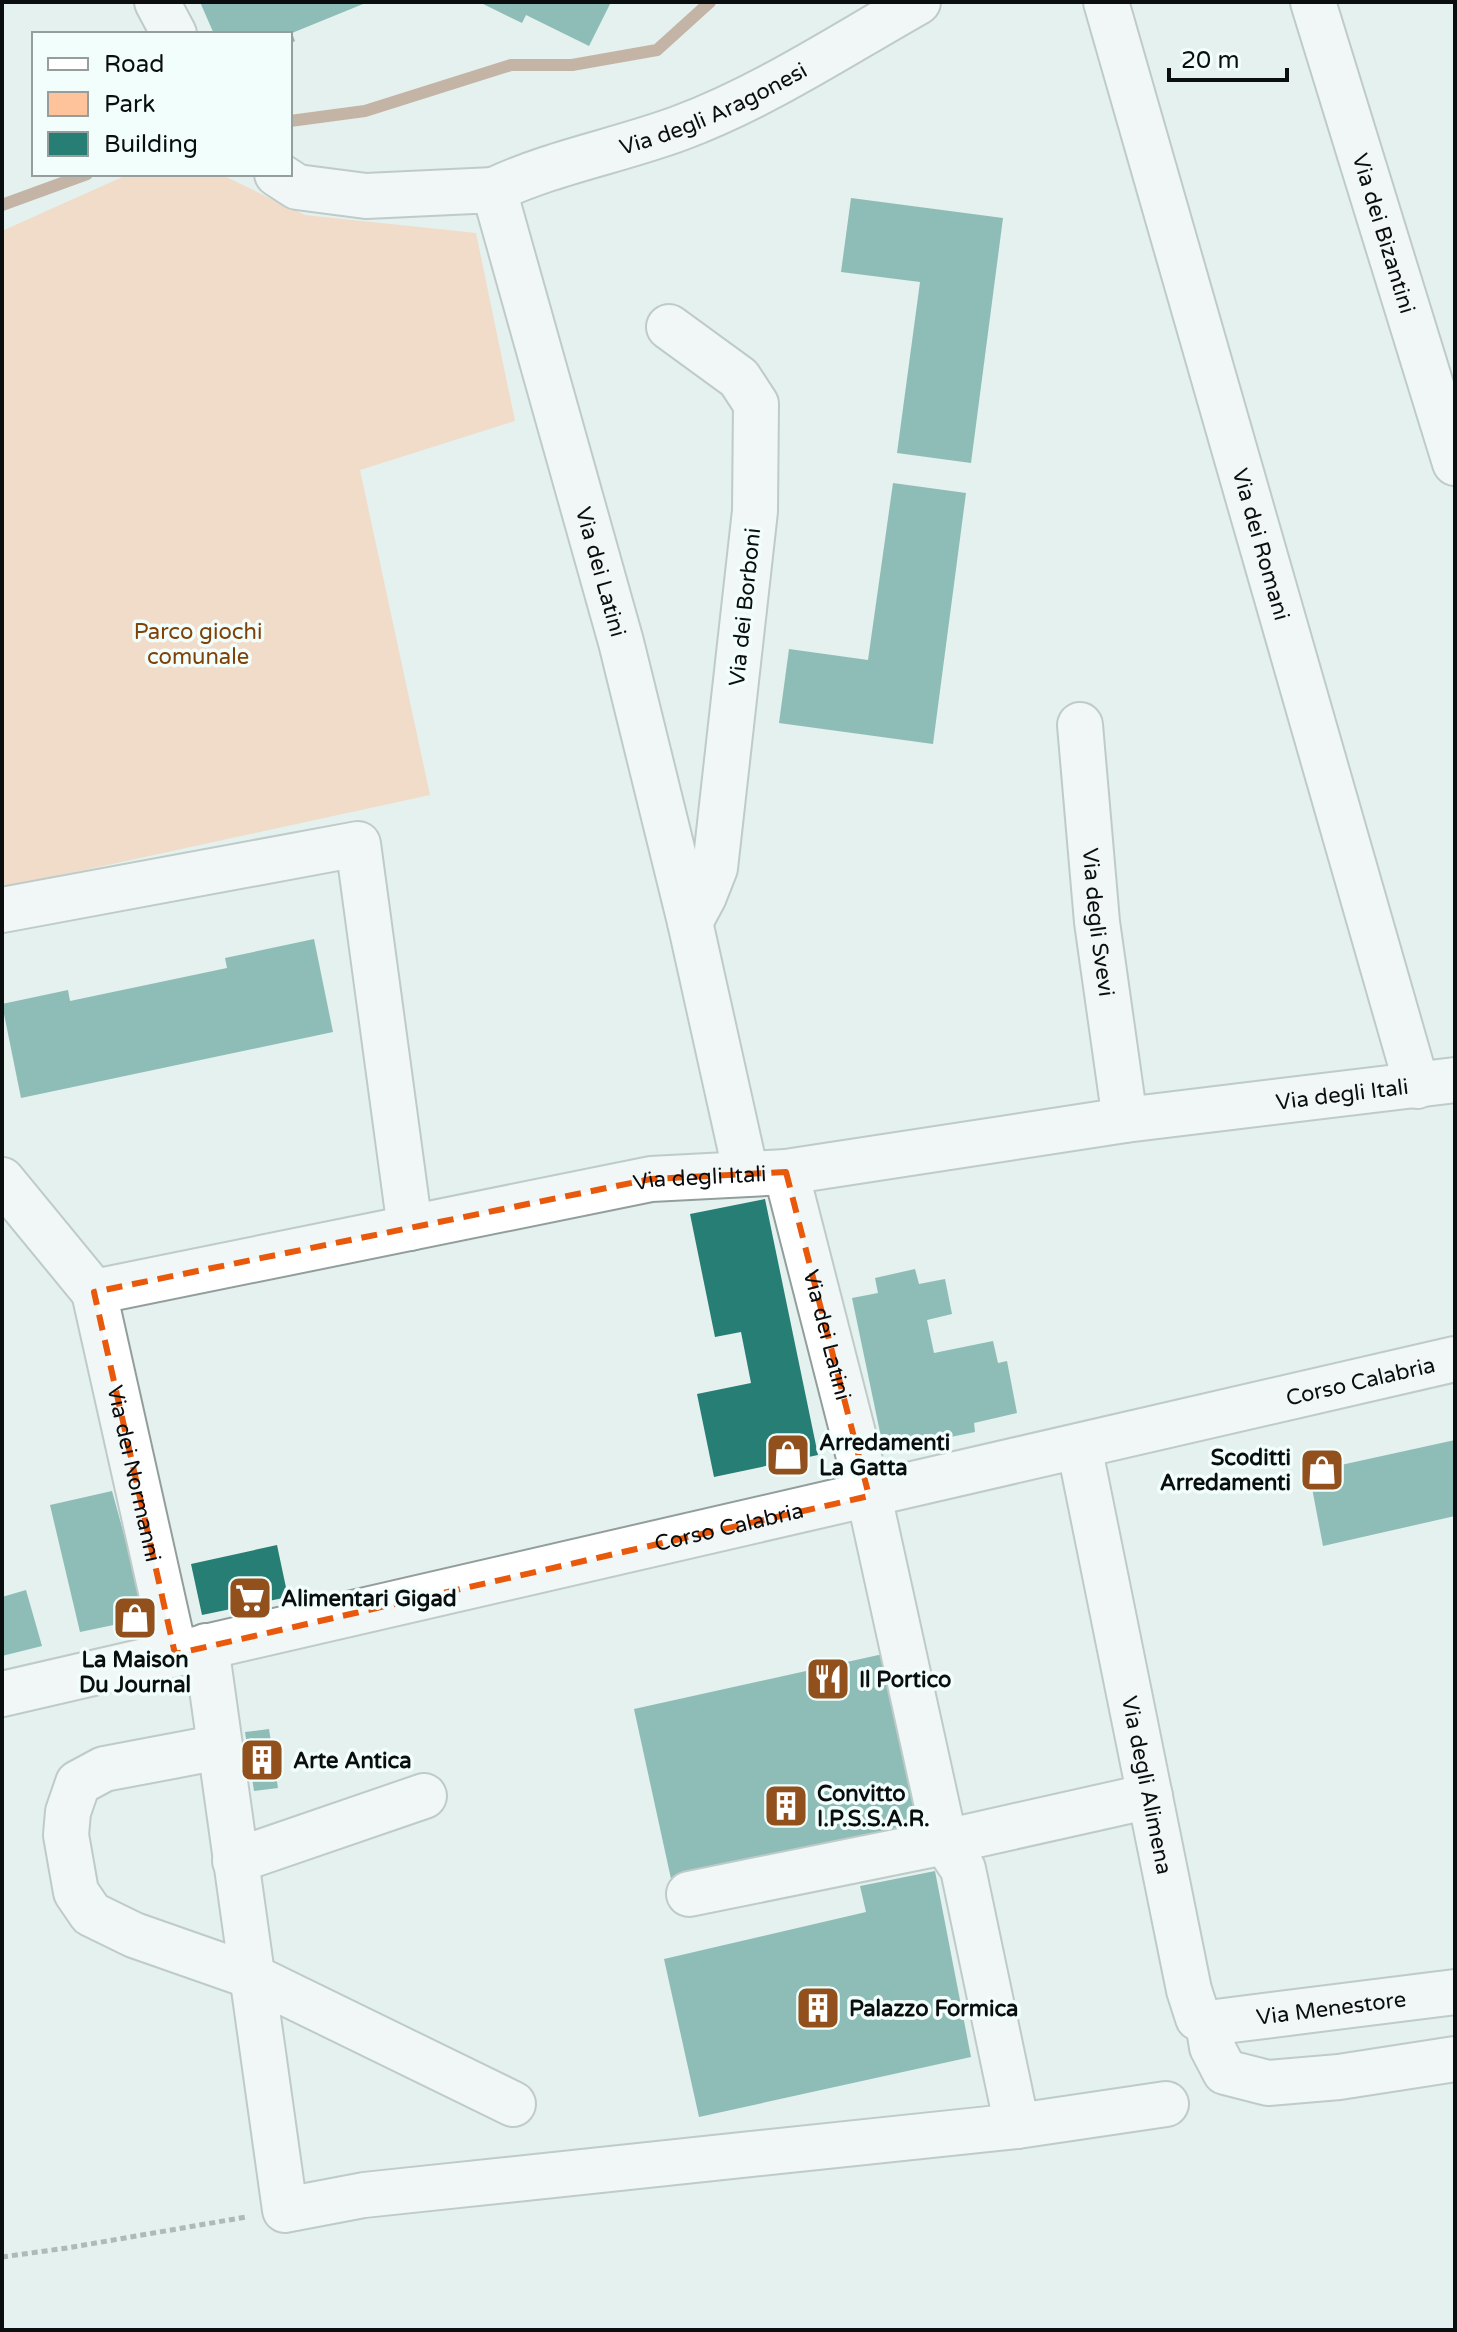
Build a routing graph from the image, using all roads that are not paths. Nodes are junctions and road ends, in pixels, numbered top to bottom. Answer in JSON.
{"nodes":[{"id":1,"x":157,"y":2,"type":"edge"},
{"id":2,"x":918,"y":2,"type":"edge"},
{"id":3,"x":1106,"y":2,"type":"edge"},
{"id":4,"x":1313,"y":2,"type":"edge"},
{"id":5,"x":173,"y":32,"type":"edge"},
{"id":6,"x":280,"y":176,"type":"edge"},
{"id":7,"x":494,"y":190,"type":"junction"},
{"id":8,"x":669,"y":327,"type":"dead end"},
{"id":9,"x":1455,"y":463,"type":"edge"},
{"id":10,"x":1080,"y":725,"type":"dead end"},
{"id":11,"x":2,"y":910,"type":"edge"},
{"id":12,"x":690,"y":922,"type":"junction"},
{"id":13,"x":1436,"y":1083,"type":"edge"},
{"id":14,"x":1125,"y":1120,"type":"junction"},
{"id":15,"x":766,"y":1173,"type":"junction"},
{"id":16,"x":2,"y":1180,"type":"edge"},
{"id":17,"x":410,"y":1228,"type":"junction"},
{"id":18,"x":94,"y":1292,"type":"junction"},
{"id":19,"x":1455,"y":1359,"type":"edge"},
{"id":20,"x":1079,"y":1446,"type":"junction"},
{"id":21,"x":869,"y":1496,"type":"junction"},
{"id":22,"x":191,"y":1650,"type":"junction"},
{"id":23,"x":2,"y":1694,"type":"edge"},
{"id":24,"x":220,"y":1747,"type":"junction"},
{"id":25,"x":424,"y":1796,"type":"dead end"},
{"id":26,"x":1150,"y":1796,"type":"junction"},
{"id":27,"x":945,"y":1842,"type":"junction"},
{"id":28,"x":235,"y":1861,"type":"junction"},
{"id":29,"x":689,"y":1894,"type":"dead end"},
{"id":30,"x":251,"y":1976,"type":"junction"},
{"id":31,"x":1455,"y":1992,"type":"edge"},
{"id":32,"x":1208,"y":2023,"type":"junction"},
{"id":33,"x":1455,"y":2059,"type":"edge"},
{"id":34,"x":513,"y":2104,"type":"dead end"},
{"id":35,"x":1166,"y":2104,"type":"dead end"},
{"id":36,"x":1017,"y":2126,"type":"junction"}],
"edges":[{"from":1,"to":5,"type":"street"},
{"from":2,"to":7,"type":"street","name":"Via degli Aragonesi"},
{"from":3,"to":13,"type":"street","name":"Via dei Romani"},
{"from":4,"to":9,"type":"street","name":"Via dei Bizantini"},
{"from":6,"to":7,"type":"street"},
{"from":7,"to":12,"type":"street","name":"Via dei Latini"},
{"from":8,"to":12,"type":"street","name":"Via dei Borboni"},
{"from":10,"to":14,"type":"street","name":"Via degli Svevi"},
{"from":11,"to":17,"type":"street"},
{"from":12,"to":15,"type":"street","name":"Via dei Latini"},
{"from":13,"to":14,"type":"street","name":"Via degli Itali"},
{"from":14,"to":15,"type":"street","name":"Via degli Itali"},
{"from":15,"to":17,"type":"street","name":"Via degli Itali"},
{"from":15,"to":21,"type":"street","name":"Via dei Latini"},
{"from":16,"to":18,"type":"street"},
{"from":17,"to":18,"type":"street","name":"Via degli Itali"},
{"from":18,"to":22,"type":"street","name":"Via dei Normanni"},
{"from":19,"to":20,"type":"street","name":"Corso Calabria"},
{"from":20,"to":21,"type":"street","name":"Corso Calabria"},
{"from":20,"to":26,"type":"street","name":"Via degli Alimena"},
{"from":21,"to":22,"type":"street","name":"Corso Calabria"},
{"from":21,"to":27,"type":"street","name":"Via dei Latini"},
{"from":22,"to":23,"type":"street","name":"Corso Calabria"},
{"from":22,"to":24,"type":"street","name":"Via dei Normanni"},
{"from":24,"to":28,"type":"street","name":"Via dei Normanni"},
{"from":24,"to":30,"type":"street"},
{"from":25,"to":28,"type":"street"},
{"from":26,"to":27,"type":"street"},
{"from":26,"to":32,"type":"street","name":"Via degli Alimena"},
{"from":27,"to":29,"type":"street"},
{"from":27,"to":36,"type":"street","name":"Via dei Latini"},
{"from":28,"to":30,"type":"street","name":"Via dei Normanni"},
{"from":30,"to":34,"type":"street"},
{"from":30,"to":36,"type":"street","name":"Via dei Normanni"},
{"from":31,"to":32,"type":"street","name":"Via Menestore"},
{"from":32,"to":33,"type":"street","name":"Via degli Alimena"},
{"from":35,"to":36,"type":"street"}]}
